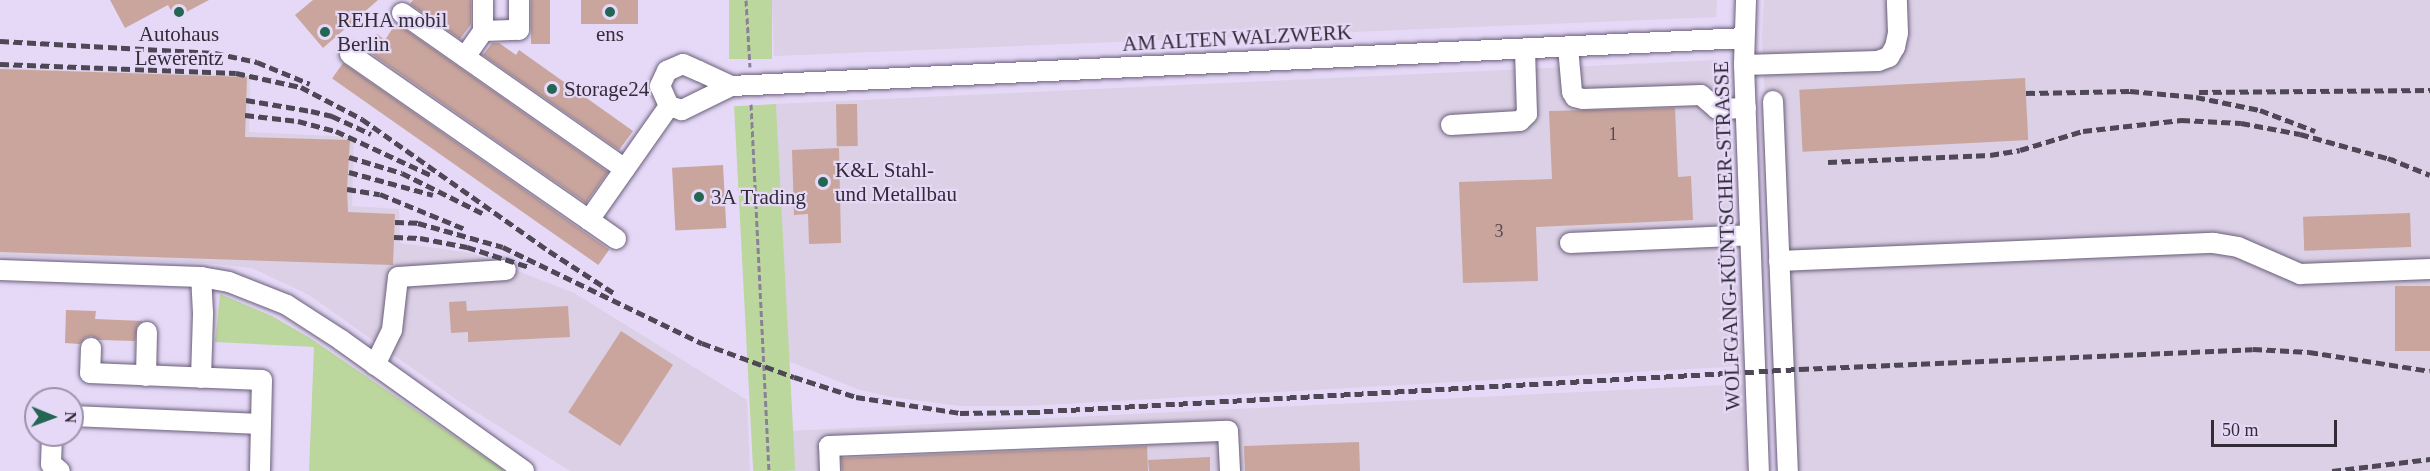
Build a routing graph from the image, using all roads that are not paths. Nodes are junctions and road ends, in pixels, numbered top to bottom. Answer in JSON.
{"nodes":[{"id":1,"x":483,"y":0,"type":"edge"},
{"id":2,"x":519,"y":0,"type":"edge"},
{"id":3,"x":1746,"y":0,"type":"edge"},
{"id":4,"x":1897,"y":0,"type":"edge"},
{"id":5,"x":402,"y":13,"type":"dead end"},
{"id":6,"x":483,"y":31,"type":"junction"},
{"id":7,"x":1744,"y":38,"type":"junction"},
{"id":8,"x":1568,"y":46,"type":"junction"},
{"id":9,"x":1525,"y":49,"type":"junction"},
{"id":10,"x":350,"y":54,"type":"dead end"},
{"id":11,"x":465,"y":57,"type":"junction"},
{"id":12,"x":1744,"y":65,"type":"junction"},
{"id":13,"x":741,"y":85,"type":"junction"},
{"id":14,"x":1773,"y":101,"type":"dead end"},
{"id":15,"x":669,"y":106,"type":"junction"},
{"id":16,"x":1746,"y":108,"type":"junction"},
{"id":17,"x":1451,"y":125,"type":"dead end"},
{"id":18,"x":625,"y":169,"type":"junction"},
{"id":19,"x":589,"y":220,"type":"junction"},
{"id":20,"x":1750,"y":235,"type":"junction"},
{"id":21,"x":616,"y":239,"type":"dead end"},
{"id":22,"x":1570,"y":243,"type":"dead end"},
{"id":23,"x":1779,"y":261,"type":"junction"},
{"id":24,"x":2430,"y":269,"type":"edge"},
{"id":25,"x":0,"y":270,"type":"edge"},
{"id":26,"x":506,"y":270,"type":"dead end"},
{"id":27,"x":201,"y":277,"type":"junction"},
{"id":28,"x":147,"y":332,"type":"dead end"},
{"id":29,"x":91,"y":348,"type":"dead end"},
{"id":30,"x":375,"y":365,"type":"junction"},
{"id":31,"x":146,"y":375,"type":"junction"},
{"id":32,"x":201,"y":378,"type":"junction"},
{"id":33,"x":84,"y":417,"type":"edge"},
{"id":34,"x":261,"y":424,"type":"junction"},
{"id":35,"x":52,"y":447,"type":"edge"},
{"id":36,"x":60,"y":471,"type":"edge"},
{"id":37,"x":260,"y":471,"type":"edge"},
{"id":38,"x":524,"y":471,"type":"edge"},
{"id":39,"x":830,"y":471,"type":"edge"},
{"id":40,"x":1230,"y":471,"type":"edge"},
{"id":41,"x":1759,"y":471,"type":"edge"},
{"id":42,"x":1788,"y":471,"type":"edge"}],
"edges":[{"from":1,"to":6,"type":"street"},
{"from":2,"to":6,"type":"street"},
{"from":3,"to":7,"type":"street","name":"WOLFGANG-KÜNTSCHER-STRASSE"},
{"from":4,"to":12,"type":"street"},
{"from":5,"to":11,"type":"street"},
{"from":6,"to":11,"type":"street"},
{"from":7,"to":8,"type":"street","name":"AM ALTEN WALZWERK"},
{"from":7,"to":12,"type":"street","name":"WOLFGANG-KÜNTSCHER-STRASSE"},
{"from":8,"to":9,"type":"street","name":"AM ALTEN WALZWERK"},
{"from":8,"to":16,"type":"street"},
{"from":9,"to":13,"type":"street","name":"AM ALTEN WALZWERK"},
{"from":9,"to":17,"type":"street"},
{"from":10,"to":19,"type":"street"},
{"from":11,"to":18,"type":"street"},
{"from":12,"to":16,"type":"street","name":"WOLFGANG-KÜNTSCHER-STRASSE"},
{"from":13,"to":15,"type":"street","name":"AM ALTEN WALZWERK"},
{"from":13,"to":15,"type":"street","name":"AM ALTEN WALZWERK"},
{"from":14,"to":23,"type":"street"},
{"from":15,"to":18,"type":"street"},
{"from":16,"to":20,"type":"street","name":"WOLFGANG-KÜNTSCHER-STRASSE"},
{"from":18,"to":19,"type":"street"},
{"from":19,"to":21,"type":"street"},
{"from":20,"to":22,"type":"street"},
{"from":20,"to":41,"type":"street","name":"WOLFGANG-KÜNTSCHER-STRASSE"},
{"from":23,"to":24,"type":"street"},
{"from":23,"to":42,"type":"street"},
{"from":25,"to":27,"type":"street"},
{"from":26,"to":30,"type":"street"},
{"from":27,"to":30,"type":"street"},
{"from":27,"to":32,"type":"street"},
{"from":28,"to":31,"type":"street"},
{"from":29,"to":31,"type":"street"},
{"from":30,"to":38,"type":"street"},
{"from":31,"to":32,"type":"street"},
{"from":32,"to":34,"type":"street"},
{"from":33,"to":34,"type":"street"},
{"from":34,"to":37,"type":"street"},
{"from":35,"to":36,"type":"street"},
{"from":39,"to":40,"type":"street"}]}
